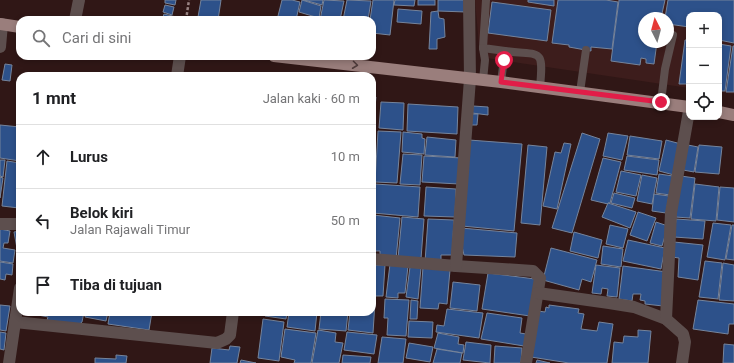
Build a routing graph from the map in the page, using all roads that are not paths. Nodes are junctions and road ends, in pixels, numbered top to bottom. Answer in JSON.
{"nodes":[{"id":1,"x":79,"y":0,"type":"edge"},
{"id":2,"x":469,"y":0,"type":"edge"},
{"id":3,"x":486,"y":0,"type":"edge"},
{"id":4,"x":76,"y":16,"type":"edge"},
{"id":5,"x":1,"y":24,"type":"edge"},
{"id":6,"x":16,"y":26,"type":"edge"},
{"id":7,"x":0,"y":47,"type":"edge"},
{"id":8,"x":483,"y":48,"type":"junction"},
{"id":9,"x":670,"y":48,"type":"edge"},
{"id":10,"x":586,"y":50,"type":"dead end"},
{"id":11,"x":505,"y":51,"type":"junction"},
{"id":12,"x":179,"y":60,"type":"edge"},
{"id":13,"x":308,"y":60,"type":"edge"},
{"id":14,"x":178,"y":72,"type":"edge"},
{"id":15,"x":470,"y":79,"type":"junction"},
{"id":16,"x":483,"y":80,"type":"junction"},
{"id":17,"x":501,"y":82,"type":"junction"},
{"id":18,"x":540,"y":88,"type":"junction"},
{"id":19,"x":580,"y":92,"type":"junction"},
{"id":20,"x":661,"y":102,"type":"junction"},
{"id":21,"x":686,"y":106,"type":"edge"},
{"id":22,"x":722,"y":113,"type":"edge"},
{"id":23,"x":734,"y":115,"type":"edge"},
{"id":24,"x":687,"y":120,"type":"edge"},
{"id":25,"x":0,"y":224,"type":"edge"},
{"id":26,"x":16,"y":224,"type":"edge"},
{"id":27,"x":376,"y":259,"type":"edge"},
{"id":28,"x":456,"y":266,"type":"junction"},
{"id":29,"x":538,"y":293,"type":"junction"},
{"id":30,"x":16,"y":315,"type":"edge"},
{"id":31,"x":232,"y":316,"type":"edge"},
{"id":32,"x":666,"y":319,"type":"junction"},
{"id":33,"x":15,"y":322,"type":"junction"},
{"id":34,"x":9,"y":363,"type":"edge"},
{"id":35,"x":526,"y":363,"type":"edge"},
{"id":36,"x":682,"y":363,"type":"edge"}],
"edges":[{"from":1,"to":4,"type":"street"},
{"from":2,"to":15,"type":"street"},
{"from":3,"to":8,"type":"lane"},
{"from":5,"to":6,"type":"main road"},
{"from":5,"to":7,"type":"street"},
{"from":8,"to":11,"type":"lane"},
{"from":8,"to":16,"type":"lane"},
{"from":9,"to":20,"type":"lane"},
{"from":10,"to":19,"type":"lane"},
{"from":11,"to":17,"type":"lane"},
{"from":11,"to":18,"type":"lane"},
{"from":12,"to":14,"type":"street"},
{"from":13,"to":15,"type":"main road","one_way":true},
{"from":15,"to":16,"type":"main road"},
{"from":15,"to":28,"type":"street"},
{"from":16,"to":17,"type":"main road"},
{"from":17,"to":18,"type":"main road"},
{"from":18,"to":19,"type":"main road"},
{"from":19,"to":20,"type":"main road"},
{"from":20,"to":21,"type":"main road"},
{"from":22,"to":23,"type":"main road"},
{"from":24,"to":32,"type":"street"},
{"from":25,"to":26,"type":"street"},
{"from":27,"to":28,"type":"street"},
{"from":28,"to":29,"type":"street"},
{"from":29,"to":32,"type":"street"},
{"from":29,"to":35,"type":"street"},
{"from":30,"to":33,"type":"street"},
{"from":31,"to":33,"type":"street"},
{"from":32,"to":36,"type":"street"},
{"from":33,"to":34,"type":"street"}]}
